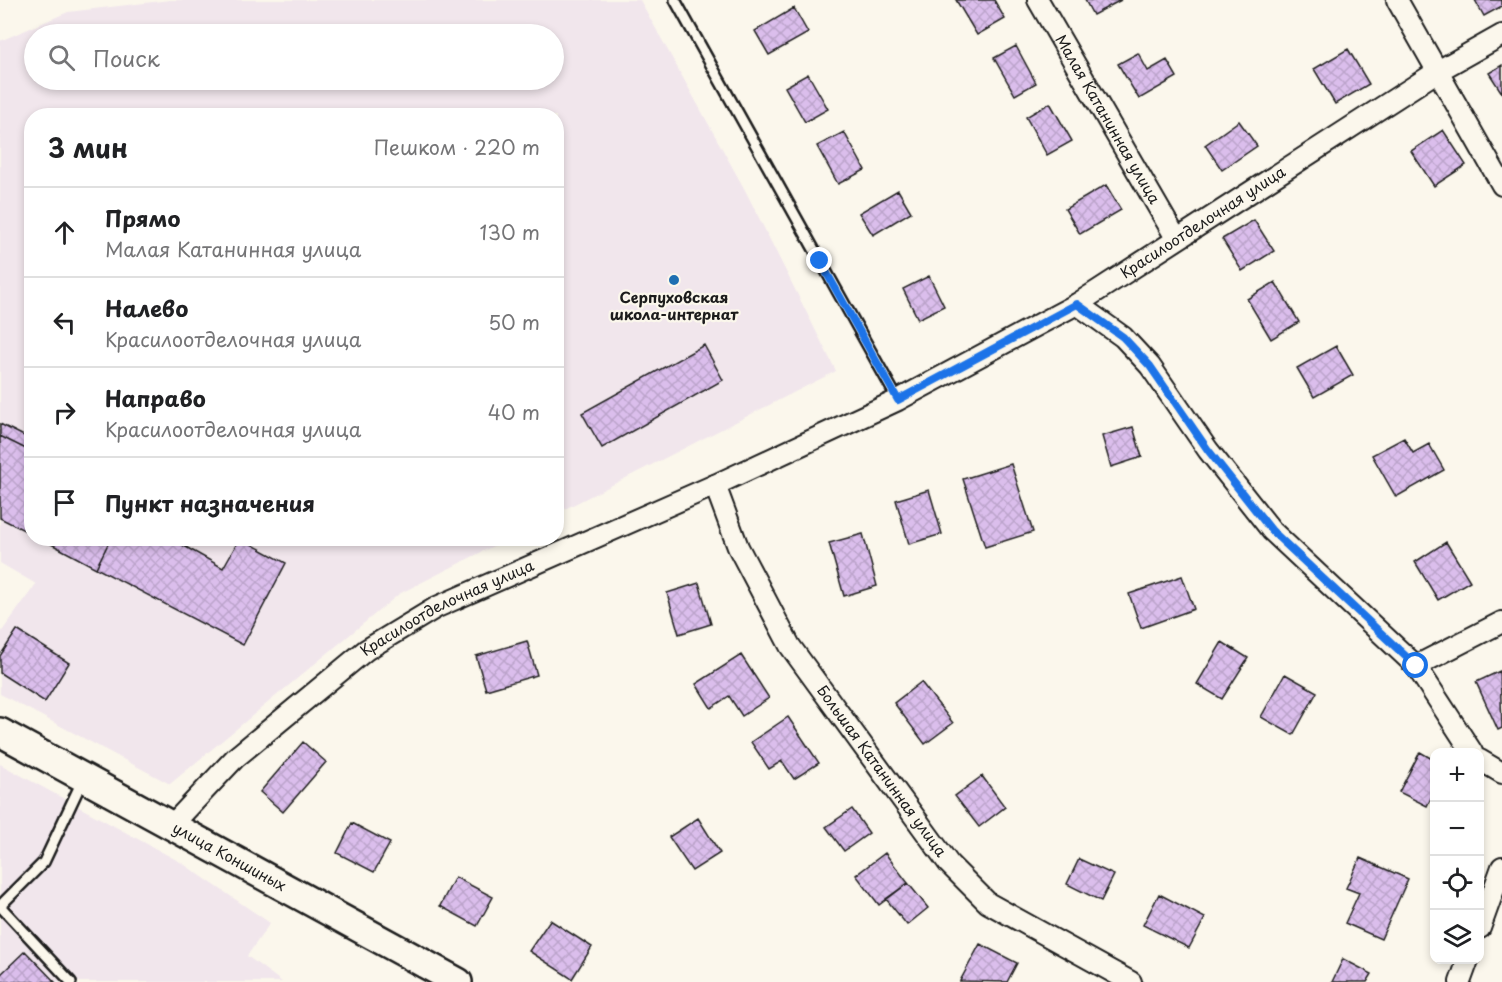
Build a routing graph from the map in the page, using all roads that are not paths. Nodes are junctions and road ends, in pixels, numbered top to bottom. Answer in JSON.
{"nodes":[{"id":1,"x":675,"y":0,"type":"edge"},
{"id":2,"x":1038,"y":0,"type":"edge"},
{"id":3,"x":1397,"y":0,"type":"edge"},
{"id":4,"x":1502,"y":35,"type":"edge"},
{"id":5,"x":1438,"y":71,"type":"junction"},
{"id":6,"x":1502,"y":185,"type":"edge"},
{"id":7,"x":1176,"y":238,"type":"junction"},
{"id":8,"x":1077,"y":304,"type":"junction"},
{"id":9,"x":898,"y":400,"type":"junction"},
{"id":10,"x":715,"y":485,"type":"junction"},
{"id":11,"x":1502,"y":622,"type":"edge"},
{"id":12,"x":1416,"y":666,"type":"junction"},
{"id":13,"x":0,"y":732,"type":"edge"},
{"id":14,"x":1469,"y":748,"type":"edge"},
{"id":15,"x":1484,"y":763,"type":"edge"},
{"id":16,"x":1502,"y":773,"type":"edge"},
{"id":17,"x":84,"y":777,"type":"junction"},
{"id":18,"x":173,"y":824,"type":"junction"},
{"id":19,"x":1502,"y":867,"type":"edge"},
{"id":20,"x":0,"y":906,"type":"edge"},
{"id":21,"x":1484,"y":915,"type":"edge"},
{"id":22,"x":1467,"y":964,"type":"edge"},
{"id":23,"x":71,"y":982,"type":"edge"},
{"id":24,"x":458,"y":982,"type":"edge"},
{"id":25,"x":1131,"y":982,"type":"edge"},
{"id":26,"x":1460,"y":982,"type":"edge"}],
"edges":[{"from":1,"to":9,"type":"lane"},
{"from":2,"to":7,"type":"street","name":"Малая Катанинная улица"},
{"from":3,"to":5,"type":"street"},
{"from":4,"to":5,"type":"street","name":"Красилоотделочная улица"},
{"from":5,"to":6,"type":"street"},
{"from":5,"to":7,"type":"street","name":"Красилоотделочная улица"},
{"from":7,"to":8,"type":"street","name":"Красилоотделочная улица"},
{"from":8,"to":9,"type":"street","name":"Красилоотделочная улица"},
{"from":8,"to":12,"type":"street"},
{"from":9,"to":10,"type":"street","name":"Красилоотделочная улица"},
{"from":10,"to":18,"type":"street","name":"Красилоотделочная улица"},
{"from":10,"to":25,"type":"street","name":"Большая Катанинная улица"},
{"from":11,"to":12,"type":"street"},
{"from":12,"to":14,"type":"street"},
{"from":13,"to":17,"type":"main road","name":"улица Коншиных"},
{"from":15,"to":16,"type":"street"},
{"from":17,"to":18,"type":"main road","name":"улица Коншиных"},
{"from":17,"to":20,"type":"lane"},
{"from":18,"to":24,"type":"main road","name":"улица Коншиных"},
{"from":19,"to":21,"type":"street"},
{"from":20,"to":23,"type":"lane"},
{"from":22,"to":26,"type":"street"}]}
